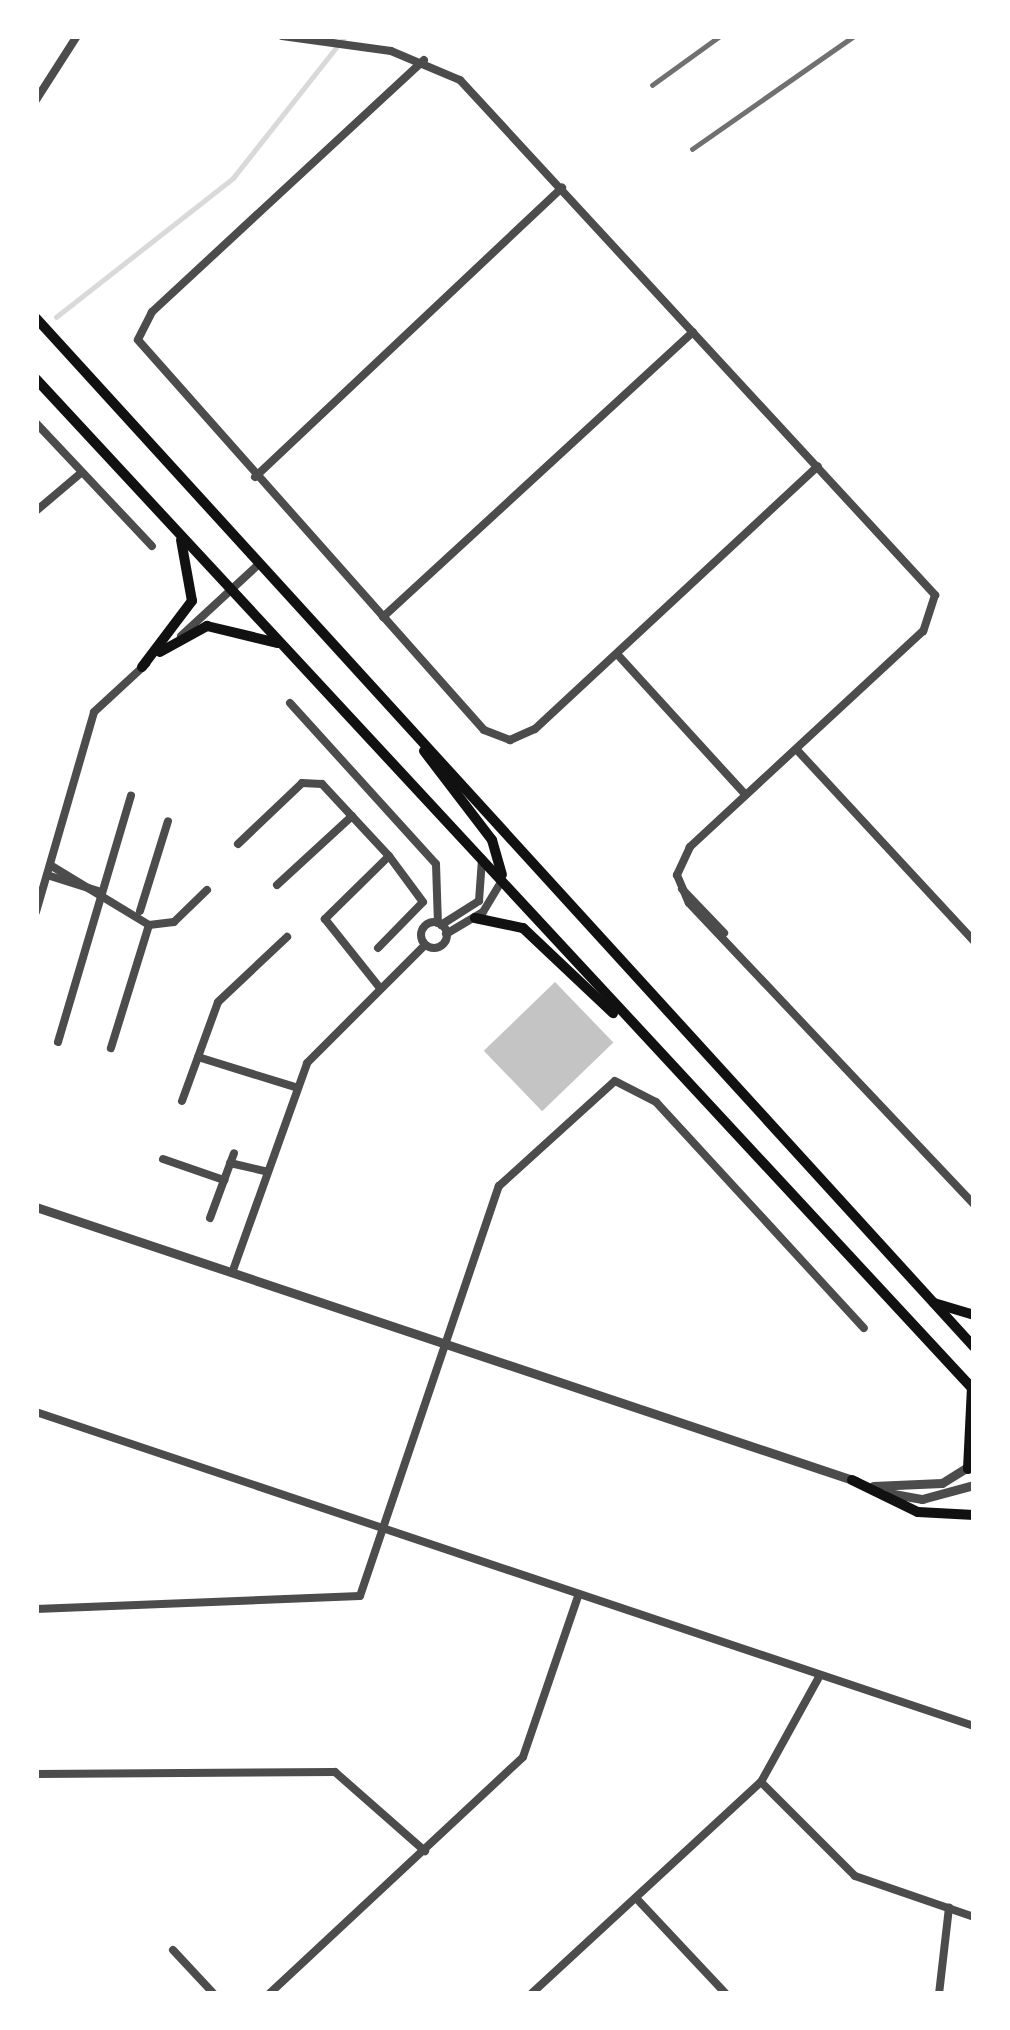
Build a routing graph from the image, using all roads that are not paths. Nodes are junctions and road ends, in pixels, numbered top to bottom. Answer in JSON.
{"nodes":[{"id":1,"x":77,"y":36,"type":"edge"},
{"id":2,"x":282,"y":36,"type":"edge"},
{"id":3,"x":424,"y":60,"type":"junction"},
{"id":4,"x":36,"y":100,"type":"edge"},
{"id":5,"x":562,"y":188,"type":"junction"},
{"id":6,"x":36,"y":318,"type":"edge"},
{"id":7,"x":693,"y":332,"type":"junction"},
{"id":8,"x":36,"y":379,"type":"edge"},
{"id":9,"x":36,"y":422,"type":"edge"},
{"id":10,"x":818,"y":466,"type":"junction"},
{"id":11,"x":82,"y":472,"type":"junction"},
{"id":12,"x":256,"y":477,"type":"junction"},
{"id":13,"x":36,"y":511,"type":"edge"},
{"id":14,"x":179,"y":535,"type":"junction"},
{"id":15,"x":152,"y":546,"type":"dead end"},
{"id":16,"x":260,"y":564,"type":"junction"},
{"id":17,"x":231,"y":592,"type":"junction"},
{"id":18,"x":382,"y":617,"type":"junction"},
{"id":19,"x":280,"y":644,"type":"junction"},
{"id":20,"x":160,"y":652,"type":"junction"},
{"id":21,"x":616,"y":654,"type":"junction"},
{"id":22,"x":142,"y":667,"type":"junction"},
{"id":23,"x":290,"y":703,"type":"dead end"},
{"id":24,"x":421,"y":742,"type":"junction"},
{"id":25,"x":797,"y":750,"type":"junction"},
{"id":26,"x":745,"y":794,"type":"junction"},
{"id":27,"x":131,"y":796,"type":"dead end"},
{"id":28,"x":352,"y":816,"type":"junction"},
{"id":29,"x":168,"y":821,"type":"dead end"},
{"id":30,"x":238,"y":844,"type":"dead end"},
{"id":31,"x":389,"y":856,"type":"junction"},
{"id":32,"x":482,"y":857,"type":"junction"},
{"id":33,"x":48,"y":870,"type":"junction"},
{"id":34,"x":503,"y":878,"type":"junction"},
{"id":35,"x":277,"y":885,"type":"dead end"},
{"id":36,"x":207,"y":890,"type":"dead end"},
{"id":37,"x":100,"y":892,"type":"junction"},
{"id":38,"x":444,"y":897,"type":"junction"},
{"id":39,"x":140,"y":911,"type":"junction"},
{"id":40,"x":36,"y":912,"type":"edge"},
{"id":41,"x":469,"y":916,"type":"junction"},
{"id":42,"x":149,"y":925,"type":"junction"},
{"id":43,"x":442,"y":927,"type":"junction"},
{"id":44,"x":286,"y":938,"type":"dead end"},
{"id":45,"x":974,"y":941,"type":"edge"},
{"id":46,"x":425,"y":945,"type":"junction"},
{"id":47,"x":378,"y":948,"type":"dead end"},
{"id":48,"x":379,"y":987,"type":"junction"},
{"id":49,"x":58,"y":1042,"type":"dead end"},
{"id":50,"x":646,"y":1044,"type":"junction"},
{"id":51,"x":111,"y":1048,"type":"dead end"},
{"id":52,"x":198,"y":1057,"type":"junction"},
{"id":53,"x":295,"y":1087,"type":"junction"},
{"id":54,"x":182,"y":1101,"type":"dead end"},
{"id":55,"x":163,"y":1159,"type":"dead end"},
{"id":56,"x":266,"y":1171,"type":"junction"},
{"id":57,"x":224,"y":1180,"type":"junction"},
{"id":58,"x":974,"y":1204,"type":"edge"},
{"id":59,"x":36,"y":1207,"type":"edge"},
{"id":60,"x":210,"y":1218,"type":"dead end"},
{"id":61,"x":232,"y":1273,"type":"junction"},
{"id":62,"x":931,"y":1302,"type":"junction"},
{"id":63,"x":974,"y":1315,"type":"edge"},
{"id":64,"x":864,"y":1328,"type":"dead end"},
{"id":65,"x":446,"y":1344,"type":"junction"},
{"id":66,"x":974,"y":1348,"type":"edge"},
{"id":67,"x":973,"y":1389,"type":"edge"},
{"id":68,"x":36,"y":1412,"type":"edge"},
{"id":69,"x":971,"y":1466,"type":"edge"},
{"id":70,"x":852,"y":1480,"type":"junction"},
{"id":71,"x":974,"y":1485,"type":"edge"},
{"id":72,"x":873,"y":1486,"type":"junction"},
{"id":73,"x":974,"y":1515,"type":"edge"},
{"id":74,"x":386,"y":1530,"type":"junction"},
{"id":75,"x":578,"y":1596,"type":"junction"},
{"id":76,"x":36,"y":1609,"type":"edge"},
{"id":77,"x":820,"y":1675,"type":"junction"},
{"id":78,"x":974,"y":1726,"type":"edge"},
{"id":79,"x":36,"y":1774,"type":"edge"},
{"id":80,"x":761,"y":1782,"type":"junction"},
{"id":81,"x":425,"y":1851,"type":"junction"},
{"id":82,"x":636,"y":1898,"type":"junction"},
{"id":83,"x":949,"y":1908,"type":"junction"},
{"id":84,"x":974,"y":1917,"type":"edge"},
{"id":85,"x":173,"y":1950,"type":"dead end"},
{"id":86,"x":214,"y":1994,"type":"edge"},
{"id":87,"x":269,"y":1994,"type":"edge"},
{"id":88,"x":531,"y":1994,"type":"edge"},
{"id":89,"x":726,"y":1994,"type":"edge"},
{"id":90,"x":939,"y":1994,"type":"edge"}],
"edges":[{"from":1,"to":4,"type":"street"},
{"from":2,"to":3,"type":"street"},
{"from":3,"to":5,"type":"street"},
{"from":3,"to":12,"type":"street"},
{"from":5,"to":7,"type":"street"},
{"from":5,"to":12,"type":"street"},
{"from":6,"to":16,"type":"main road"},
{"from":7,"to":10,"type":"street"},
{"from":7,"to":18,"type":"street"},
{"from":8,"to":14,"type":"main road"},
{"from":9,"to":11,"type":"street"},
{"from":10,"to":21,"type":"street"},
{"from":10,"to":25,"type":"street"},
{"from":11,"to":13,"type":"street"},
{"from":11,"to":15,"type":"street"},
{"from":12,"to":18,"type":"street"},
{"from":14,"to":17,"type":"main road"},
{"from":14,"to":22,"type":"main road"},
{"from":16,"to":17,"type":"street"},
{"from":16,"to":24,"type":"main road"},
{"from":17,"to":19,"type":"main road"},
{"from":17,"to":20,"type":"street"},
{"from":18,"to":21,"type":"street"},
{"from":19,"to":20,"type":"main road"},
{"from":19,"to":32,"type":"main road"},
{"from":20,"to":22,"type":"street"},
{"from":21,"to":26,"type":"street"},
{"from":22,"to":33,"type":"street"},
{"from":23,"to":38,"type":"street"},
{"from":24,"to":34,"type":"main road"},
{"from":24,"to":62,"type":"main road"},
{"from":25,"to":26,"type":"street"},
{"from":25,"to":45,"type":"street"},
{"from":26,"to":58,"type":"street"},
{"from":27,"to":37,"type":"street"},
{"from":28,"to":30,"type":"street"},
{"from":28,"to":31,"type":"street"},
{"from":28,"to":35,"type":"street"},
{"from":29,"to":39,"type":"street"},
{"from":31,"to":47,"type":"street"},
{"from":31,"to":48,"type":"street"},
{"from":32,"to":34,"type":"main road"},
{"from":32,"to":41,"type":"street"},
{"from":33,"to":37,"type":"street"},
{"from":33,"to":40,"type":"street"},
{"from":34,"to":41,"type":"street"},
{"from":34,"to":50,"type":"main road"},
{"from":36,"to":42,"type":"street"},
{"from":37,"to":39,"type":"street"},
{"from":37,"to":49,"type":"street"},
{"from":38,"to":41,"type":"street"},
{"from":38,"to":43,"type":"street"},
{"from":39,"to":42,"type":"street"},
{"from":41,"to":43,"type":"street"},
{"from":41,"to":50,"type":"main road"},
{"from":42,"to":51,"type":"street"},
{"from":43,"to":46,"type":"street"},
{"from":43,"to":46,"type":"street"},
{"from":44,"to":52,"type":"street"},
{"from":46,"to":48,"type":"street"},
{"from":48,"to":53,"type":"street"},
{"from":50,"to":67,"type":"main road"},
{"from":52,"to":53,"type":"street"},
{"from":52,"to":54,"type":"street"},
{"from":53,"to":56,"type":"street"},
{"from":55,"to":57,"type":"street"},
{"from":56,"to":57,"type":"street"},
{"from":56,"to":61,"type":"street"},
{"from":57,"to":60,"type":"street"},
{"from":59,"to":61,"type":"street"},
{"from":61,"to":65,"type":"street"},
{"from":62,"to":63,"type":"main road"},
{"from":62,"to":66,"type":"main road"},
{"from":64,"to":65,"type":"street"},
{"from":65,"to":70,"type":"street"},
{"from":65,"to":74,"type":"street"},
{"from":67,"to":69,"type":"main road"},
{"from":68,"to":74,"type":"street"},
{"from":69,"to":72,"type":"street"},
{"from":70,"to":72,"type":"street"},
{"from":70,"to":73,"type":"main road"},
{"from":71,"to":72,"type":"street"},
{"from":74,"to":75,"type":"street"},
{"from":74,"to":76,"type":"street"},
{"from":75,"to":77,"type":"street"},
{"from":75,"to":81,"type":"street"},
{"from":77,"to":78,"type":"street"},
{"from":77,"to":80,"type":"street"},
{"from":79,"to":81,"type":"street"},
{"from":80,"to":82,"type":"street"},
{"from":80,"to":83,"type":"street"},
{"from":81,"to":87,"type":"street"},
{"from":82,"to":88,"type":"street"},
{"from":82,"to":89,"type":"street"},
{"from":83,"to":84,"type":"street"},
{"from":83,"to":90,"type":"street"},
{"from":85,"to":86,"type":"street"}]}
